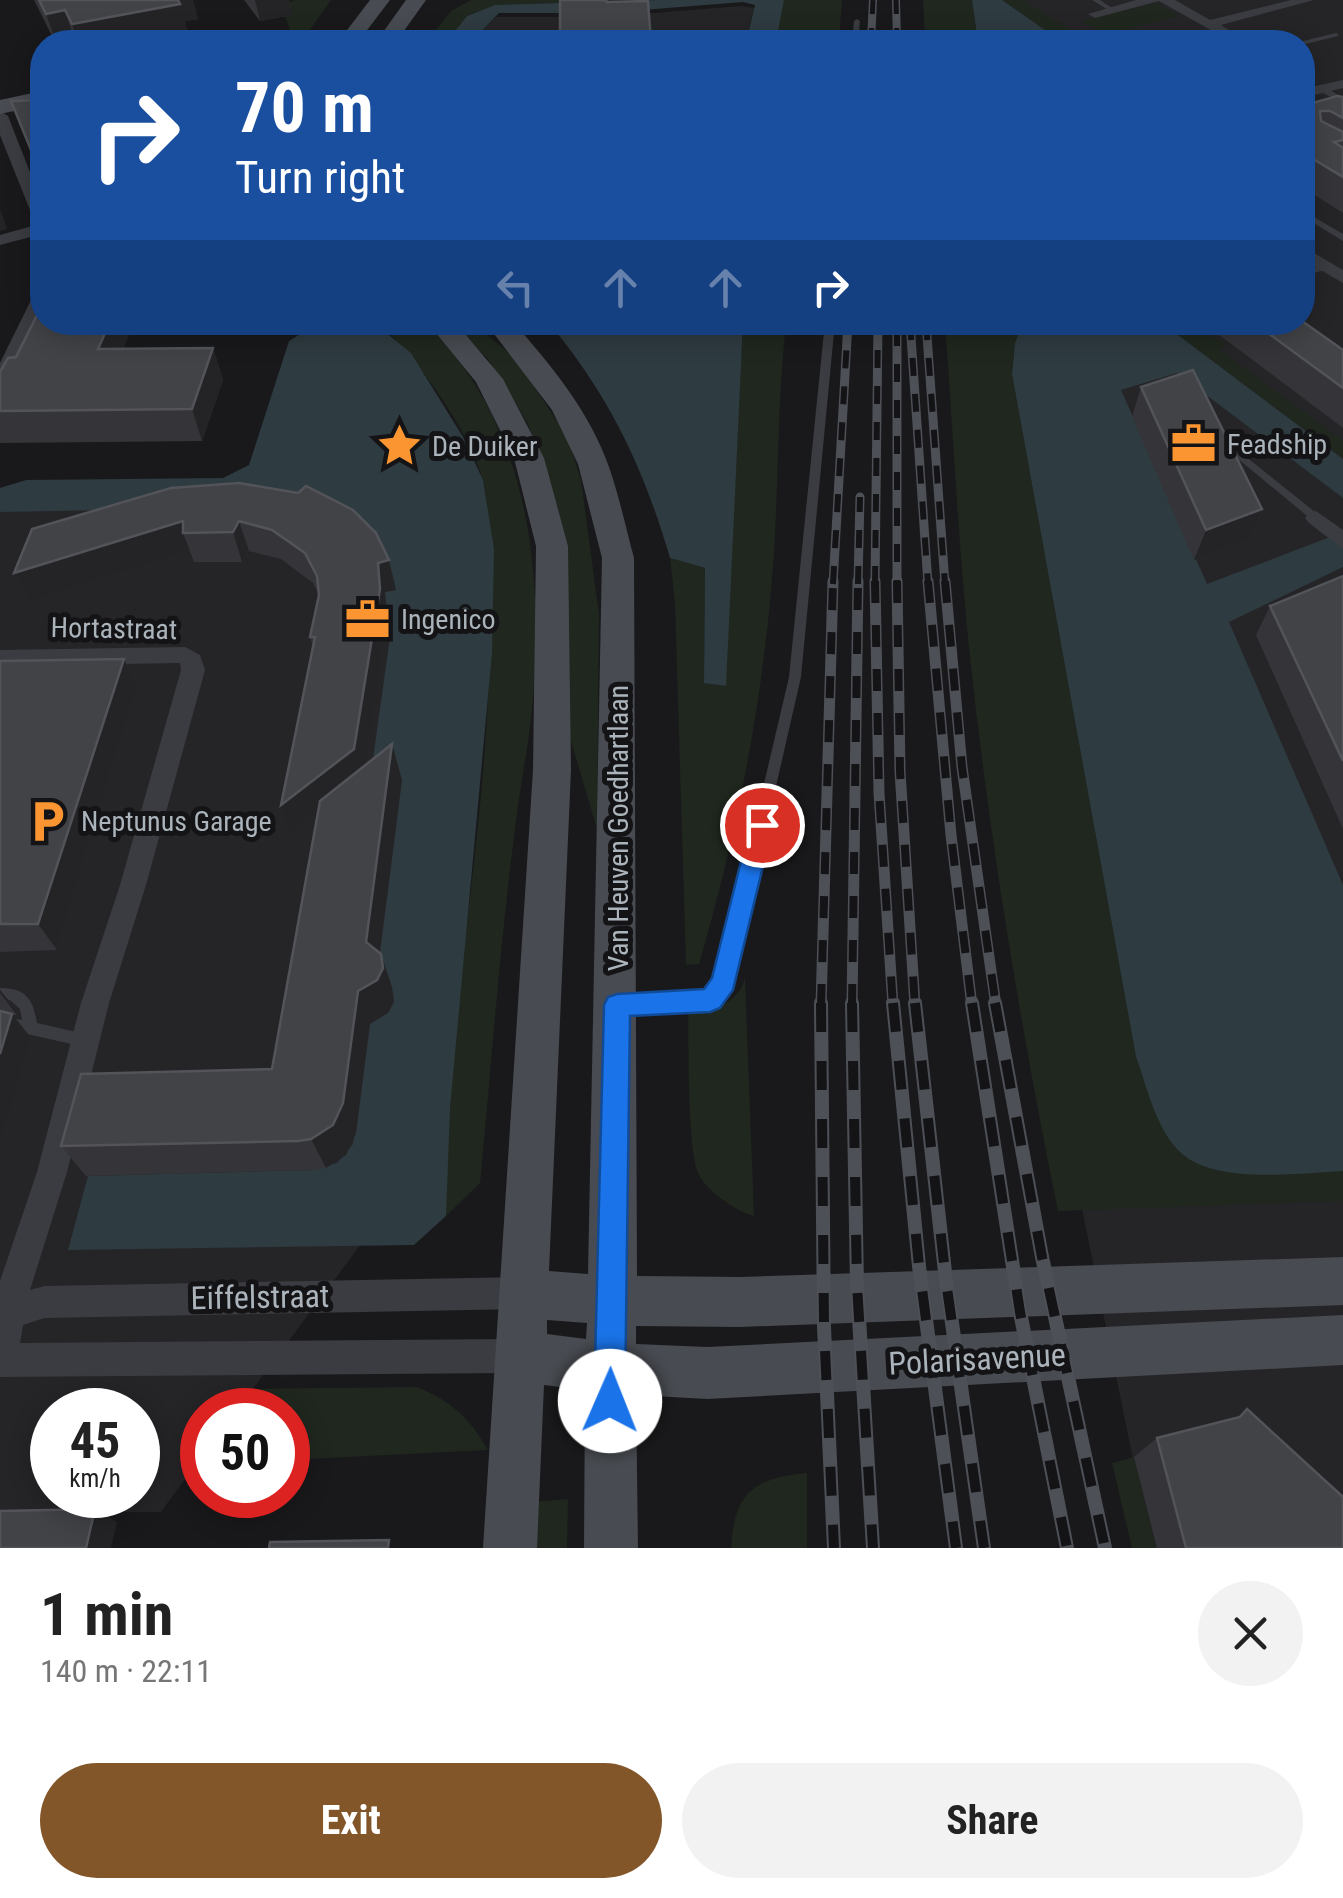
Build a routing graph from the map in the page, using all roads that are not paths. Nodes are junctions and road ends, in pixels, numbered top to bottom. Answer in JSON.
{"nodes":[{"id":1,"x":380,"y":0,"type":"edge"},
{"id":2,"x":416,"y":0,"type":"edge"},
{"id":3,"x":1153,"y":0,"type":"edge"},
{"id":4,"x":1165,"y":0,"type":"edge"},
{"id":5,"x":1307,"y":0,"type":"edge"},
{"id":6,"x":1286,"y":2,"type":"edge"},
{"id":7,"x":1095,"y":7,"type":"edge"},
{"id":8,"x":857,"y":21,"type":"dead end"},
{"id":9,"x":1209,"y":24,"type":"junction"},
{"id":10,"x":357,"y":30,"type":"edge"},
{"id":11,"x":395,"y":30,"type":"edge"},
{"id":12,"x":856,"y":30,"type":"edge"},
{"id":13,"x":1220,"y":30,"type":"edge"},
{"id":14,"x":1336,"y":35,"type":"dead end"},
{"id":15,"x":1315,"y":40,"type":"edge"},
{"id":16,"x":1343,"y":84,"type":"edge"},
{"id":17,"x":1315,"y":85,"type":"edge"},
{"id":18,"x":1322,"y":89,"type":"junction"},
{"id":19,"x":1315,"y":91,"type":"edge"},
{"id":20,"x":1343,"y":100,"type":"edge"},
{"id":21,"x":30,"y":101,"type":"edge"},
{"id":22,"x":0,"y":108,"type":"edge"},
{"id":23,"x":30,"y":109,"type":"edge"},
{"id":24,"x":0,"y":116,"type":"edge"},
{"id":25,"x":30,"y":194,"type":"edge"},
{"id":26,"x":1315,"y":220,"type":"edge"},
{"id":27,"x":30,"y":229,"type":"edge"},
{"id":28,"x":1343,"y":238,"type":"edge"},
{"id":29,"x":0,"y":240,"type":"edge"},
{"id":30,"x":1334,"y":264,"type":"edge"},
{"id":31,"x":1343,"y":278,"type":"edge"},
{"id":32,"x":30,"y":321,"type":"edge"},
{"id":33,"x":451,"y":335,"type":"edge"},
{"id":34,"x":510,"y":335,"type":"edge"},
{"id":35,"x":829,"y":335,"type":"edge"},
{"id":36,"x":0,"y":382,"type":"edge"},
{"id":37,"x":1235,"y":451,"type":"edge"},
{"id":38,"x":1316,"y":518,"type":"joint"},
{"id":39,"x":1343,"y":542,"type":"edge"},
{"id":40,"x":0,"y":658,"type":"edge"},
{"id":41,"x":0,"y":994,"type":"edge"},
{"id":42,"x":617,"y":1005,"type":"junction"},
{"id":43,"x":0,"y":1022,"type":"edge"},
{"id":44,"x":30,"y":1028,"type":"junction"},
{"id":45,"x":85,"y":1040,"type":"junction"},
{"id":46,"x":1343,"y":1281,"type":"edge"},
{"id":47,"x":522,"y":1293,"type":"junction"},
{"id":48,"x":611,"y":1301,"type":"junction"},
{"id":49,"x":4,"y":1314,"type":"edge"},
{"id":50,"x":1343,"y":1340,"type":"edge"},
{"id":51,"x":518,"y":1356,"type":"junction"},
{"id":52,"x":0,"y":1359,"type":"edge"},
{"id":53,"x":610,"y":1368,"type":"junction"},
{"id":54,"x":510,"y":1548,"type":"edge"},
{"id":55,"x":612,"y":1548,"type":"edge"}],
"edges":[{"from":1,"to":10,"type":"main road"},
{"from":2,"to":11,"type":"main road"},
{"from":3,"to":7,"type":"street"},
{"from":4,"to":9,"type":"street"},
{"from":5,"to":6,"type":"street"},
{"from":6,"to":9,"type":"street"},
{"from":8,"to":12,"type":"lane"},
{"from":9,"to":13,"type":"street"},
{"from":14,"to":15,"type":"lane"},
{"from":16,"to":18,"type":"street"},
{"from":17,"to":18,"type":"street"},
{"from":18,"to":19,"type":"street"},
{"from":18,"to":20,"type":"lane"},
{"from":21,"to":22,"type":"main road"},
{"from":22,"to":23,"type":"main road"},
{"from":24,"to":25,"type":"street"},
{"from":26,"to":28,"type":"lane"},
{"from":27,"to":29,"type":"street"},
{"from":30,"to":31,"type":"street"},
{"from":32,"to":36,"type":"street"},
{"from":33,"to":47,"type":"main road"},
{"from":34,"to":42,"type":"main road","name":"Van Heuven Goedhartlaan"},
{"from":35,"to":42,"type":"lane"},
{"from":37,"to":38,"type":"lane"},
{"from":38,"to":39,"type":"street"},
{"from":40,"to":45,"type":"street","name":"Hortastraat"},
{"from":41,"to":44,"type":"lane"},
{"from":42,"to":48,"type":"main road","name":"Van Heuven Goedhartlaan"},
{"from":43,"to":44,"type":"lane"},
{"from":44,"to":45,"type":"lane"},
{"from":45,"to":49,"type":"street"},
{"from":46,"to":48,"type":"main road"},
{"from":47,"to":48,"type":"main road"},
{"from":47,"to":49,"type":"street","name":"Eiffelstraat"},
{"from":47,"to":51,"type":"main road"},
{"from":48,"to":53,"type":"main road","name":"Van Heuven Goedhartlaan"},
{"from":49,"to":52,"type":"street"},
{"from":50,"to":53,"type":"main road","name":"Polarisavenue"},
{"from":51,"to":52,"type":"street"},
{"from":51,"to":53,"type":"main road","name":"Polarisavenue"},
{"from":51,"to":54,"type":"main road"},
{"from":53,"to":55,"type":"main road","name":"Van Heuven Goedhartlaan"}]}
